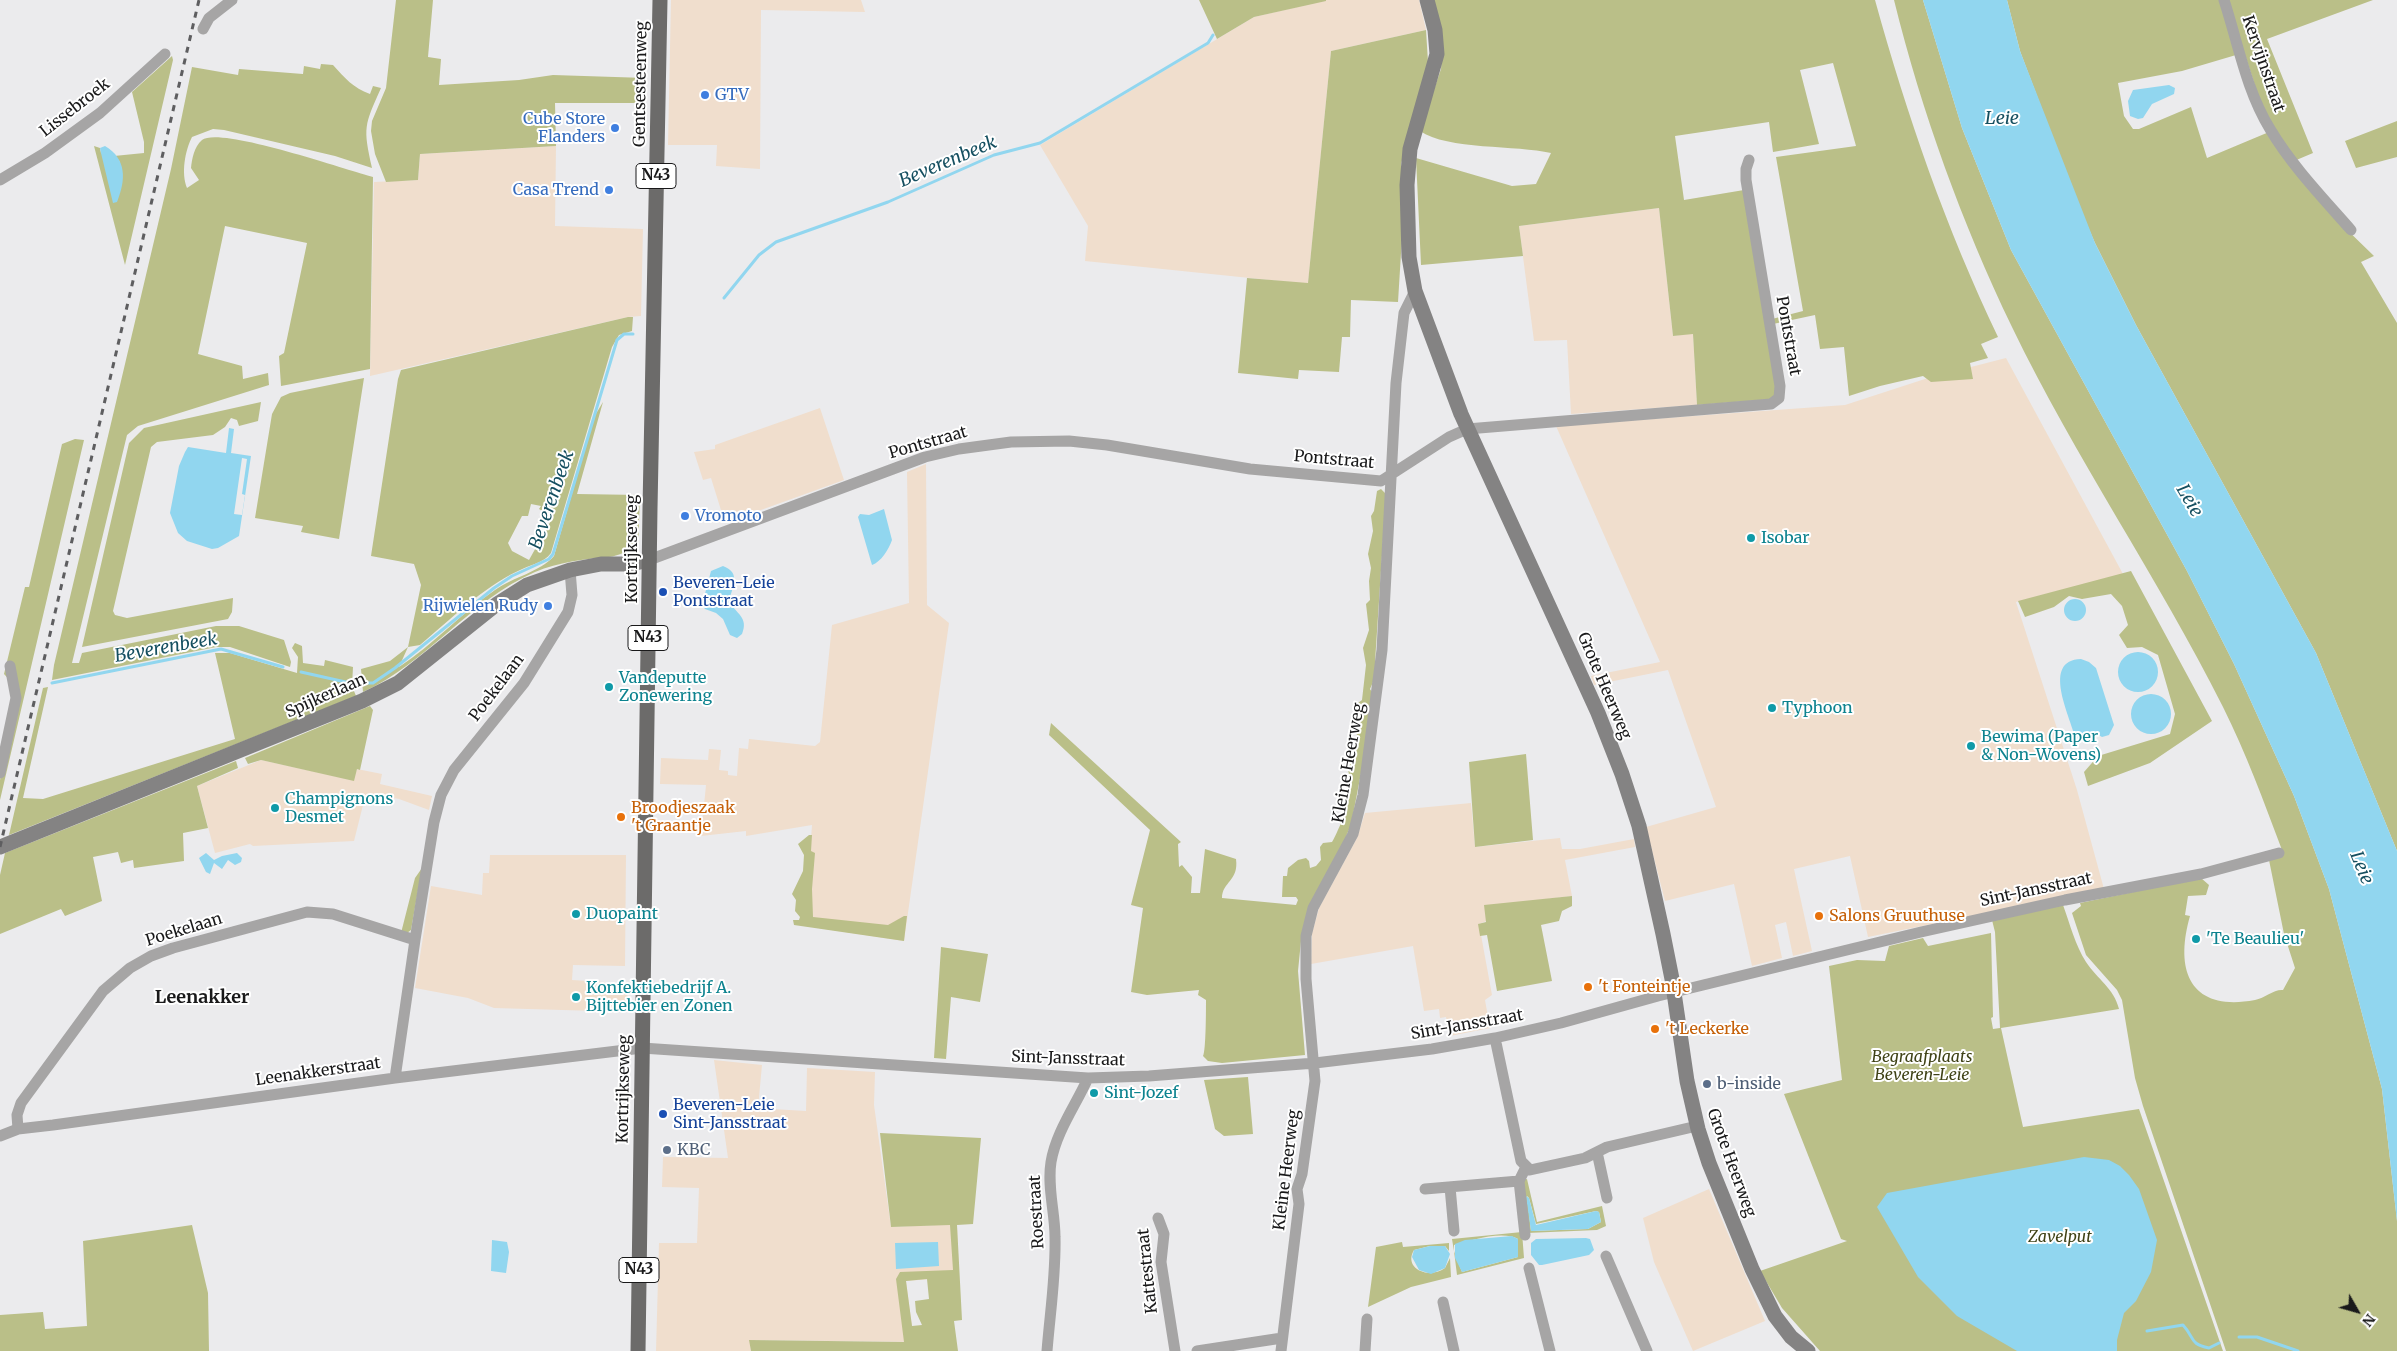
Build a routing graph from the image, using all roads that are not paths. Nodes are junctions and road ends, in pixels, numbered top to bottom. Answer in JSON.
{"nodes":[{"id":1,"x":232,"y":0,"type":"edge"},
{"id":2,"x":660,"y":0,"type":"edge"},
{"id":3,"x":1427,"y":0,"type":"edge"},
{"id":4,"x":2224,"y":0,"type":"edge"},
{"id":5,"x":204,"y":29,"type":"dead end"},
{"id":6,"x":165,"y":54,"type":"dead end"},
{"id":7,"x":1749,"y":160,"type":"dead end"},
{"id":8,"x":0,"y":180,"type":"edge"},
{"id":9,"x":2352,"y":230,"type":"dead end"},
{"id":10,"x":1415,"y":291,"type":"junction"},
{"id":11,"x":654,"y":318,"type":"joint"},
{"id":12,"x":1467,"y":429,"type":"junction"},
{"id":13,"x":1392,"y":474,"type":"junction"},
{"id":14,"x":649,"y":560,"type":"junction"},
{"id":15,"x":570,"y":570,"type":"junction"},
{"id":16,"x":10,"y":666,"type":"dead end"},
{"id":17,"x":0,"y":773,"type":"edge"},
{"id":18,"x":0,"y":847,"type":"edge"},
{"id":19,"x":2279,"y":853,"type":"dead end"},
{"id":20,"x":415,"y":940,"type":"junction"},
{"id":21,"x":1674,"y":993,"type":"junction"},
{"id":22,"x":1495,"y":1038,"type":"junction"},
{"id":23,"x":642,"y":1048,"type":"junction"},
{"id":24,"x":1315,"y":1063,"type":"junction"},
{"id":25,"x":395,"y":1078,"type":"junction"},
{"id":26,"x":1088,"y":1078,"type":"junction"},
{"id":27,"x":1697,"y":1126,"type":"junction"},
{"id":28,"x":18,"y":1130,"type":"junction"},
{"id":29,"x":0,"y":1136,"type":"edge"},
{"id":30,"x":1597,"y":1152,"type":"junction"},
{"id":31,"x":1526,"y":1168,"type":"junction"},
{"id":32,"x":1519,"y":1181,"type":"junction"},
{"id":33,"x":1450,"y":1187,"type":"junction"},
{"id":34,"x":1425,"y":1189,"type":"dead end"},
{"id":35,"x":1607,"y":1198,"type":"dead end"},
{"id":36,"x":1158,"y":1218,"type":"dead end"},
{"id":37,"x":1454,"y":1231,"type":"dead end"},
{"id":38,"x":1525,"y":1236,"type":"dead end"},
{"id":39,"x":1606,"y":1256,"type":"dead end"},
{"id":40,"x":1529,"y":1268,"type":"dead end"},
{"id":41,"x":1443,"y":1302,"type":"dead end"},
{"id":42,"x":1367,"y":1319,"type":"dead end"},
{"id":43,"x":1282,"y":1338,"type":"junction"},
{"id":44,"x":638,"y":1351,"type":"edge"},
{"id":45,"x":1046,"y":1351,"type":"edge"},
{"id":46,"x":1175,"y":1351,"type":"edge"},
{"id":47,"x":1197,"y":1351,"type":"edge"},
{"id":48,"x":1281,"y":1351,"type":"edge"},
{"id":49,"x":1365,"y":1351,"type":"edge"},
{"id":50,"x":1454,"y":1351,"type":"edge"},
{"id":51,"x":1550,"y":1351,"type":"edge"},
{"id":52,"x":1647,"y":1351,"type":"edge"},
{"id":53,"x":1809,"y":1351,"type":"edge"}],
"edges":[{"from":1,"to":5,"type":"street"},
{"from":2,"to":11,"type":"main road","name":"Gentsesteenweg","number":"N43"},
{"from":3,"to":10,"type":"street","name":"Grote Heerweg"},
{"from":4,"to":9,"type":"street","name":"Kervijnstraat"},
{"from":6,"to":8,"type":"street","name":"Lissebroek"},
{"from":7,"to":12,"type":"street","name":"Pontstraat"},
{"from":10,"to":12,"type":"street","name":"Grote Heerweg"},
{"from":10,"to":13,"type":"street","name":"Kleine Heerweg"},
{"from":11,"to":14,"type":"main road","name":"Kortrijkseweg","number":"N43"},
{"from":12,"to":13,"type":"street","name":"Pontstraat"},
{"from":12,"to":21,"type":"street","name":"Grote Heerweg"},
{"from":13,"to":14,"type":"street","name":"Pontstraat"},
{"from":13,"to":24,"type":"street","name":"Kleine Heerweg"},
{"from":14,"to":15,"type":"street","name":"Spijkerlaan"},
{"from":14,"to":23,"type":"main road","name":"Kortrijkseweg","number":"N43"},
{"from":15,"to":18,"type":"street","name":"Spijkerlaan"},
{"from":15,"to":20,"type":"street","name":"Poekelaan"},
{"from":16,"to":17,"type":"street"},
{"from":19,"to":21,"type":"street","name":"Sint-Jansstraat"},
{"from":20,"to":25,"type":"street","name":"Poekelaan"},
{"from":20,"to":28,"type":"street","name":"Poekelaan"},
{"from":21,"to":22,"type":"street","name":"Sint-Jansstraat"},
{"from":21,"to":27,"type":"street","name":"Grote Heerweg"},
{"from":22,"to":24,"type":"street","name":"Sint-Jansstraat"},
{"from":22,"to":31,"type":"street"},
{"from":23,"to":25,"type":"street","name":"Leenakkerstraat"},
{"from":23,"to":26,"type":"street","name":"Sint-Jansstraat"},
{"from":23,"to":44,"type":"main road","name":"Kortrijkseweg","number":"N43"},
{"from":24,"to":26,"type":"street","name":"Sint-Jansstraat"},
{"from":24,"to":43,"type":"street","name":"Kleine Heerweg"},
{"from":25,"to":28,"type":"street","name":"Leenakkerstraat"},
{"from":26,"to":45,"type":"street","name":"Roestraat"},
{"from":27,"to":30,"type":"street"},
{"from":27,"to":53,"type":"street","name":"Grote Heerweg"},
{"from":28,"to":29,"type":"street","name":"Leenakkerstraat"},
{"from":30,"to":31,"type":"street"},
{"from":30,"to":35,"type":"street"},
{"from":31,"to":32,"type":"street"},
{"from":32,"to":33,"type":"street"},
{"from":32,"to":38,"type":"street"},
{"from":33,"to":34,"type":"street"},
{"from":33,"to":37,"type":"street"},
{"from":36,"to":46,"type":"street","name":"Kattestraat"},
{"from":39,"to":52,"type":"street"},
{"from":40,"to":51,"type":"street"},
{"from":41,"to":50,"type":"street"},
{"from":42,"to":49,"type":"street"},
{"from":43,"to":47,"type":"street"},
{"from":43,"to":48,"type":"street","name":"Kleine Heerweg"}]}
